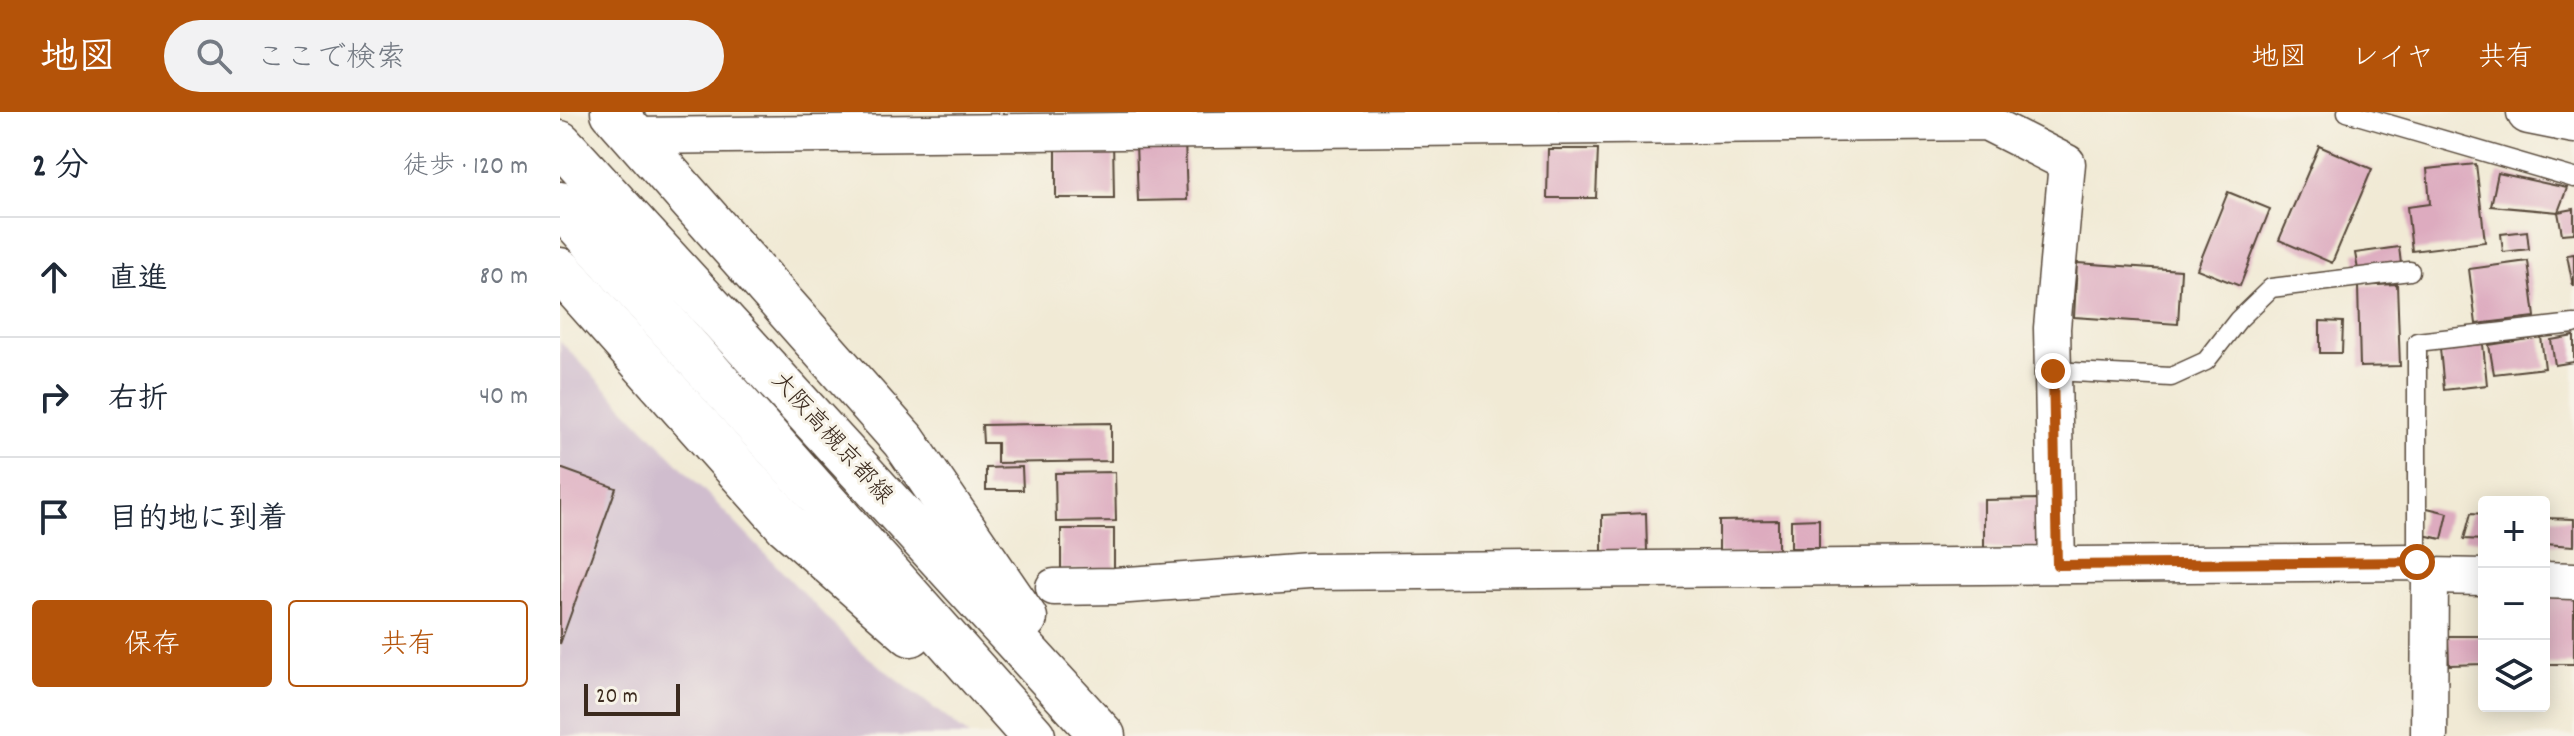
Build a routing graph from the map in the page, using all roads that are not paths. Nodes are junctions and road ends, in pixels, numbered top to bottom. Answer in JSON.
{"nodes":[{"id":1,"x":2347,"y":112,"type":"edge"},
{"id":2,"x":2529,"y":112,"type":"edge"},
{"id":3,"x":2574,"y":121,"type":"edge"},
{"id":4,"x":623,"y":124,"type":"edge"},
{"id":5,"x":560,"y":143,"type":"edge"},
{"id":6,"x":2574,"y":178,"type":"edge"},
{"id":7,"x":560,"y":204,"type":"edge"},
{"id":8,"x":560,"y":270,"type":"edge"},
{"id":9,"x":2410,"y":271,"type":"dead end"},
{"id":10,"x":2574,"y":324,"type":"edge"},
{"id":11,"x":2053,"y":371,"type":"junction"},
{"id":12,"x":2057,"y":565,"type":"junction"},
{"id":13,"x":2423,"y":569,"type":"junction"},
{"id":14,"x":2478,"y":576,"type":"edge"},
{"id":15,"x":2550,"y":580,"type":"edge"},
{"id":16,"x":2574,"y":581,"type":"edge"},
{"id":17,"x":1054,"y":587,"type":"dead end"},
{"id":18,"x":1026,"y":736,"type":"edge"},
{"id":19,"x":1033,"y":736,"type":"edge"},
{"id":20,"x":1104,"y":736,"type":"edge"},
{"id":21,"x":2429,"y":736,"type":"edge"}],
"edges":[{"from":1,"to":6,"type":"lane"},
{"from":2,"to":3,"type":"main road"},
{"from":4,"to":11,"type":"street"},
{"from":4,"to":20,"type":"main road"},
{"from":5,"to":20,"type":"main road","name":"大阪高槻京都線"},
{"from":7,"to":19,"type":"main road","name":"大阪高槻京都線"},
{"from":8,"to":18,"type":"main road"},
{"from":9,"to":11,"type":"lane"},
{"from":10,"to":13,"type":"lane"},
{"from":11,"to":12,"type":"street"},
{"from":12,"to":13,"type":"street"},
{"from":12,"to":17,"type":"street"},
{"from":13,"to":14,"type":"street"},
{"from":13,"to":21,"type":"street"},
{"from":15,"to":16,"type":"street"}]}
